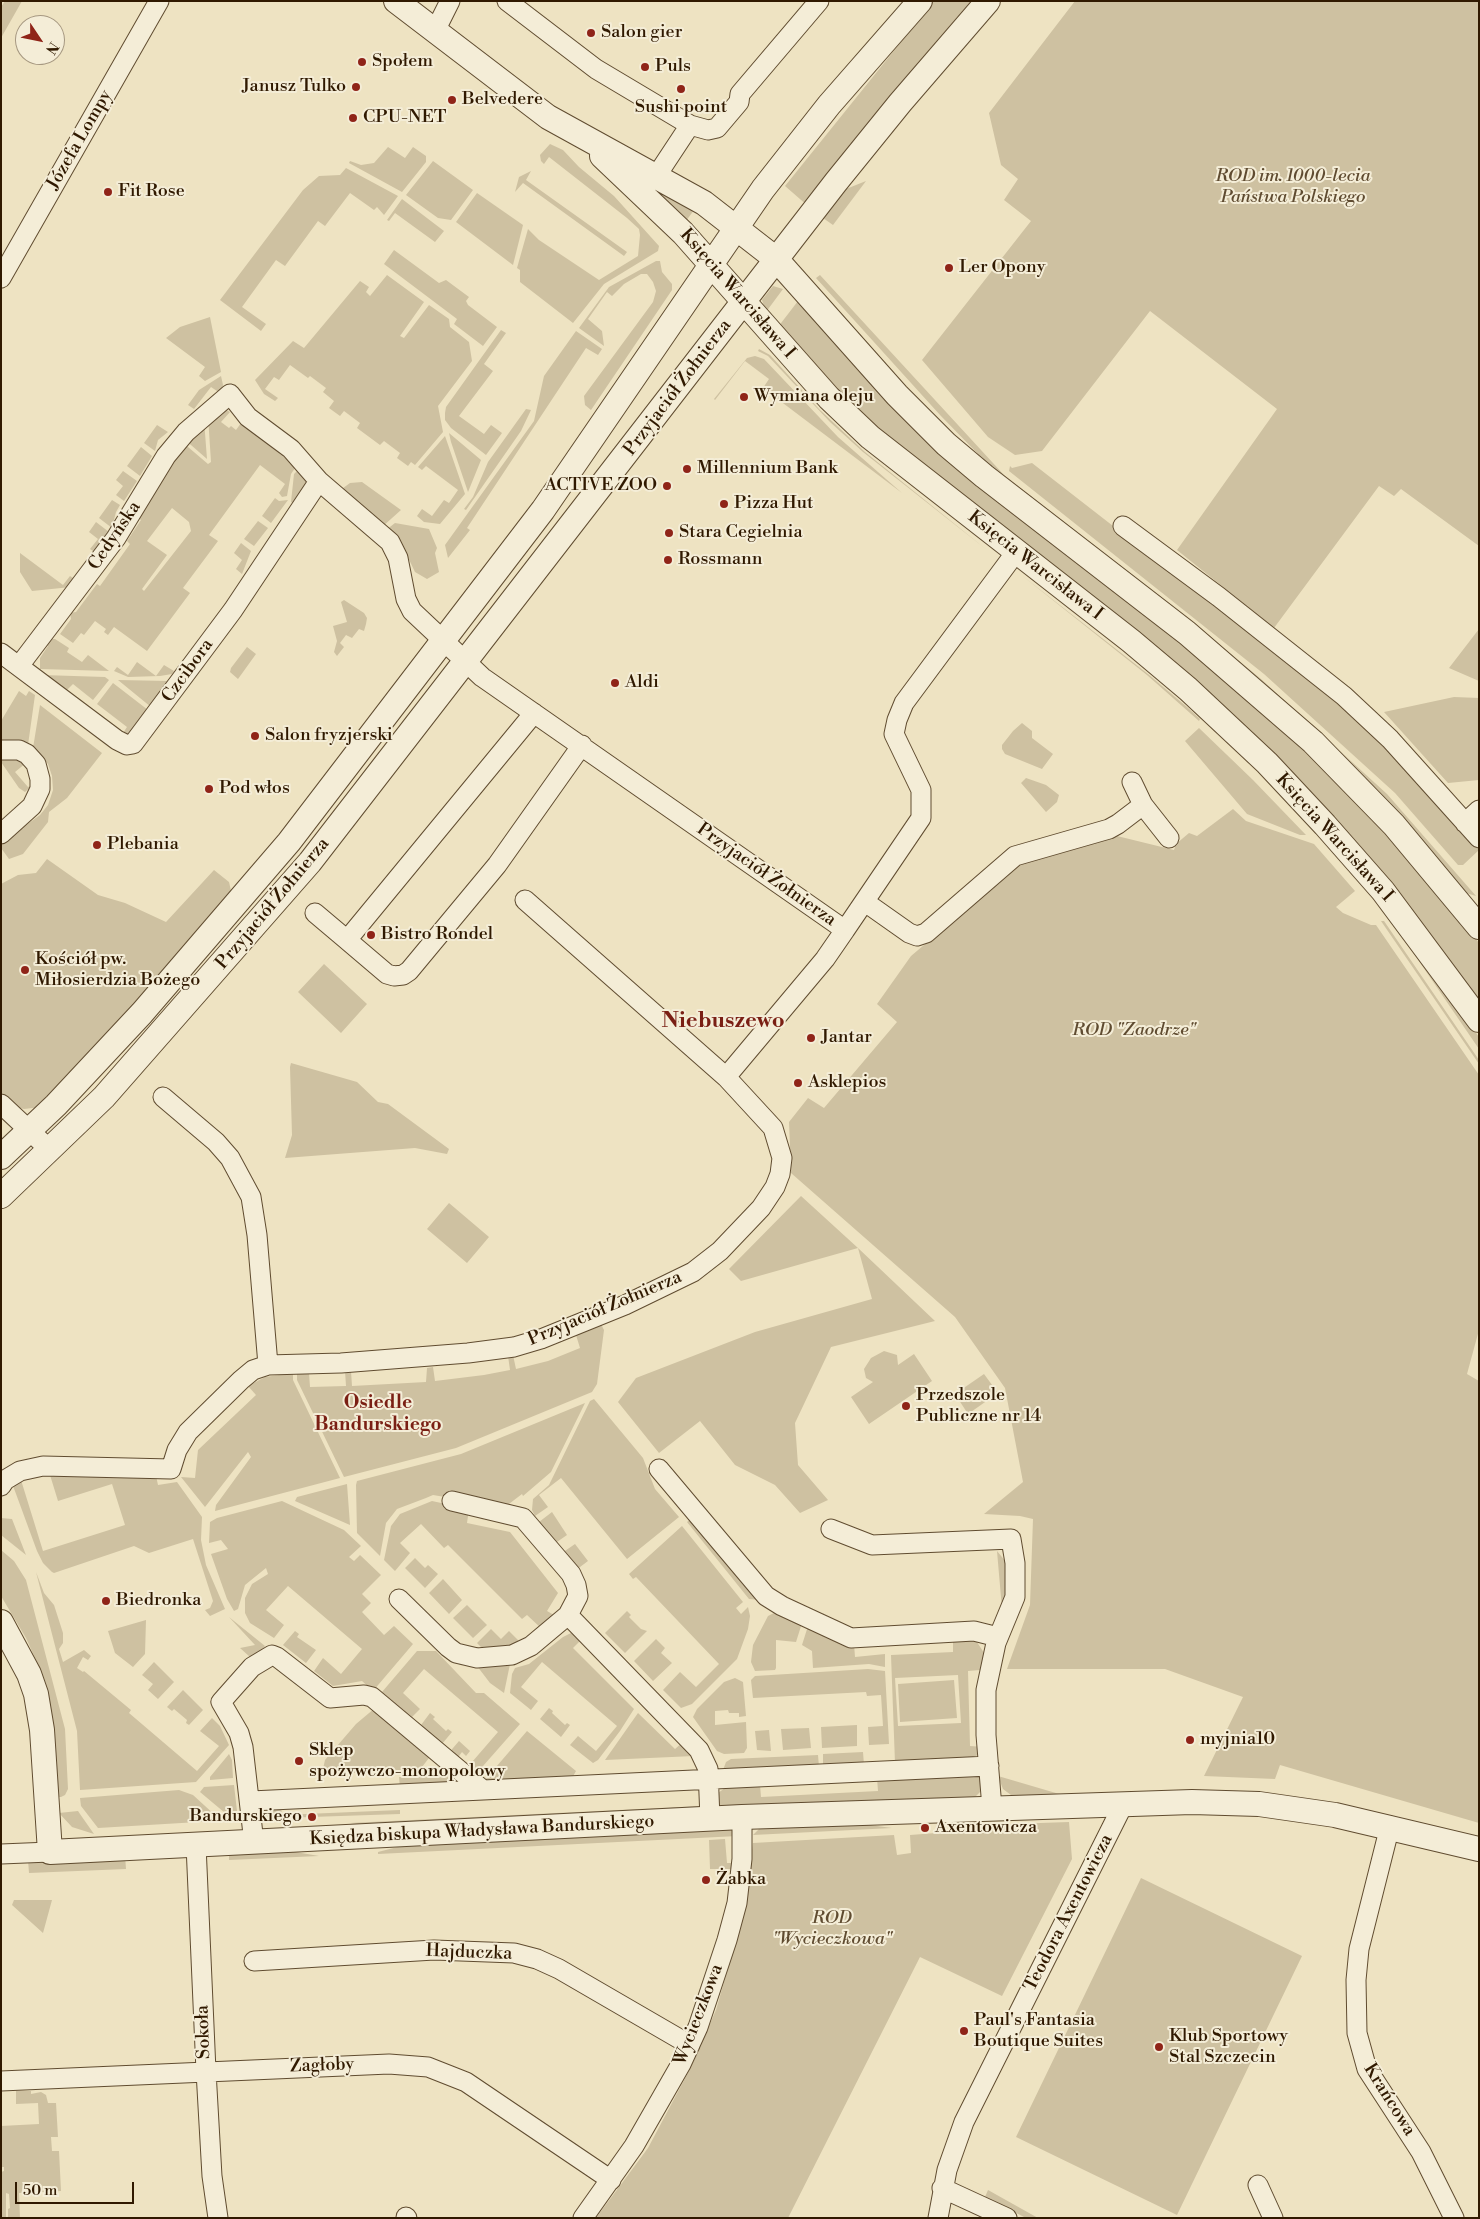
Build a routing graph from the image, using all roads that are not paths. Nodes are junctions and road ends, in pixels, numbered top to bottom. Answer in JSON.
{"nodes":[{"id":1,"x":159,"y":1,"type":"edge"},
{"id":2,"x":396,"y":1,"type":"edge"},
{"id":3,"x":450,"y":1,"type":"edge"},
{"id":4,"x":507,"y":1,"type":"edge"},
{"id":5,"x":819,"y":1,"type":"edge"},
{"id":6,"x":920,"y":1,"type":"edge"},
{"id":7,"x":988,"y":1,"type":"edge"},
{"id":8,"x":435,"y":31,"type":"junction"},
{"id":9,"x":690,"y":125,"type":"junction"},
{"id":10,"x":571,"y":131,"type":"junction"},
{"id":11,"x":657,"y":175,"type":"junction"},
{"id":12,"x":738,"y":227,"type":"junction"},
{"id":13,"x":776,"y":259,"type":"junction"},
{"id":14,"x":711,"y":265,"type":"junction"},
{"id":15,"x":1,"y":278,"type":"edge"},
{"id":16,"x":743,"y":303,"type":"junction"},
{"id":17,"x":319,"y":481,"type":"junction"},
{"id":18,"x":1123,"y":526,"type":"dead end"},
{"id":19,"x":1016,"y":552,"type":"junction"},
{"id":20,"x":444,"y":640,"type":"junction"},
{"id":21,"x":1,"y":653,"type":"edge"},
{"id":22,"x":465,"y":661,"type":"junction"},
{"id":23,"x":19,"y":666,"type":"junction"},
{"id":24,"x":534,"y":713,"type":"junction"},
{"id":25,"x":582,"y":745,"type":"junction"},
{"id":26,"x":1,"y":750,"type":"edge"},
{"id":27,"x":1132,"y":782,"type":"dead end"},
{"id":28,"x":1142,"y":805,"type":"junction"},
{"id":29,"x":1472,"y":817,"type":"edge"},
{"id":30,"x":1,"y":834,"type":"edge"},
{"id":31,"x":1169,"y":838,"type":"dead end"},
{"id":32,"x":1479,"y":838,"type":"edge"},
{"id":33,"x":525,"y":900,"type":"dead end"},
{"id":34,"x":864,"y":902,"type":"junction"},
{"id":35,"x":1468,"y":903,"type":"edge"},
{"id":36,"x":315,"y":912,"type":"dead end"},
{"id":37,"x":1479,"y":927,"type":"edge"},
{"id":38,"x":845,"y":930,"type":"junction"},
{"id":39,"x":348,"y":940,"type":"junction"},
{"id":40,"x":1479,"y":1020,"type":"edge"},
{"id":41,"x":726,"y":1077,"type":"junction"},
{"id":42,"x":163,"y":1097,"type":"dead end"},
{"id":43,"x":1,"y":1104,"type":"edge"},
{"id":44,"x":29,"y":1130,"type":"junction"},
{"id":45,"x":50,"y":1150,"type":"junction"},
{"id":46,"x":1,"y":1158,"type":"edge"},
{"id":47,"x":1,"y":1196,"type":"edge"},
{"id":48,"x":268,"y":1365,"type":"junction"},
{"id":49,"x":659,"y":1469,"type":"dead end"},
{"id":50,"x":3,"y":1483,"type":"edge"},
{"id":51,"x":452,"y":1501,"type":"dead end"},
{"id":52,"x":832,"y":1529,"type":"dead end"},
{"id":53,"x":399,"y":1599,"type":"dead end"},
{"id":54,"x":568,"y":1615,"type":"junction"},
{"id":55,"x":1,"y":1622,"type":"edge"},
{"id":56,"x":998,"y":1637,"type":"junction"},
{"id":57,"x":989,"y":1766,"type":"junction"},
{"id":58,"x":709,"y":1780,"type":"junction"},
{"id":59,"x":483,"y":1790,"type":"junction"},
{"id":60,"x":250,"y":1801,"type":"junction"},
{"id":61,"x":1124,"y":1803,"type":"junction"},
{"id":62,"x":992,"y":1808,"type":"junction"},
{"id":63,"x":742,"y":1817,"type":"junction"},
{"id":64,"x":710,"y":1819,"type":"junction"},
{"id":65,"x":1390,"y":1826,"type":"junction"},
{"id":66,"x":254,"y":1843,"type":"junction"},
{"id":67,"x":196,"y":1845,"type":"junction"},
{"id":68,"x":1479,"y":1849,"type":"edge"},
{"id":69,"x":50,"y":1852,"type":"junction"},
{"id":70,"x":1,"y":1854,"type":"edge"},
{"id":71,"x":254,"y":1962,"type":"dead end"},
{"id":72,"x":690,"y":2045,"type":"junction"},
{"id":73,"x":206,"y":2071,"type":"junction"},
{"id":74,"x":1,"y":2081,"type":"edge"},
{"id":75,"x":611,"y":2180,"type":"junction"},
{"id":76,"x":1258,"y":2185,"type":"dead end"},
{"id":77,"x":942,"y":2188,"type":"junction"},
{"id":78,"x":218,"y":2218,"type":"edge"},
{"id":79,"x":583,"y":2218,"type":"edge"},
{"id":80,"x":938,"y":2218,"type":"edge"},
{"id":81,"x":1007,"y":2218,"type":"edge"},
{"id":82,"x":1273,"y":2218,"type":"edge"},
{"id":83,"x":1454,"y":2218,"type":"edge"}],
"edges":[{"from":1,"to":15,"type":"street","name":"Józefa Lompy"},
{"from":2,"to":8,"type":"street","name":"Księcia Warcisława I"},
{"from":3,"to":8,"type":"street"},
{"from":4,"to":9,"type":"street"},
{"from":5,"to":9,"type":"street"},
{"from":6,"to":12,"type":"street","name":"Przyjaciół Żołnierza"},
{"from":7,"to":13,"type":"street","name":"Przyjaciół Żołnierza"},
{"from":8,"to":10,"type":"street","name":"Księcia Warcisława I"},
{"from":9,"to":11,"type":"street"},
{"from":10,"to":11,"type":"street","name":"Księcia Warcisława I"},
{"from":10,"to":14,"type":"street","name":"Księcia Warcisława I"},
{"from":11,"to":12,"type":"street","name":"Księcia Warcisława I"},
{"from":12,"to":13,"type":"street","name":"Księcia Warcisława I"},
{"from":12,"to":14,"type":"street","name":"Przyjaciół Żołnierza"},
{"from":13,"to":16,"type":"street","name":"Przyjaciół Żołnierza"},
{"from":13,"to":35,"type":"street","name":"Księcia Warcisława I"},
{"from":14,"to":16,"type":"street","name":"Księcia Warcisława I"},
{"from":14,"to":20,"type":"street","name":"Przyjaciół Żołnierza"},
{"from":16,"to":19,"type":"street","name":"Księcia Warcisława I"},
{"from":16,"to":22,"type":"street","name":"Przyjaciół Żołnierza"},
{"from":17,"to":20,"type":"street"},
{"from":17,"to":23,"type":"street","name":"Czcibora"},
{"from":17,"to":23,"type":"street","name":"Cedyńska"},
{"from":18,"to":29,"type":"street"},
{"from":19,"to":34,"type":"street"},
{"from":19,"to":40,"type":"street","name":"Księcia Warcisława I"},
{"from":20,"to":22,"type":"street","name":"Przyjaciół Żołnierza"},
{"from":20,"to":44,"type":"street","name":"Przyjaciół Żołnierza"},
{"from":21,"to":23,"type":"street"},
{"from":22,"to":24,"type":"street","name":"Przyjaciół Żołnierza"},
{"from":22,"to":45,"type":"street","name":"Przyjaciół Żołnierza"},
{"from":24,"to":25,"type":"street","name":"Przyjaciół Żołnierza"},
{"from":24,"to":39,"type":"street"},
{"from":25,"to":38,"type":"street","name":"Przyjaciół Żołnierza"},
{"from":25,"to":39,"type":"street"},
{"from":26,"to":30,"type":"street"},
{"from":27,"to":28,"type":"street"},
{"from":28,"to":31,"type":"street"},
{"from":28,"to":34,"type":"street"},
{"from":29,"to":32,"type":"street"},
{"from":33,"to":41,"type":"street","name":"Przyjaciół Żołnierza"},
{"from":34,"to":38,"type":"street"},
{"from":35,"to":37,"type":"street","name":"Księcia Warcisława I"},
{"from":36,"to":39,"type":"street"},
{"from":38,"to":41,"type":"street","name":"Przyjaciół Żołnierza"},
{"from":41,"to":48,"type":"street","name":"Przyjaciół Żołnierza"},
{"from":42,"to":48,"type":"street"},
{"from":43,"to":44,"type":"street"},
{"from":44,"to":45,"type":"street"},
{"from":44,"to":46,"type":"street","name":"Przyjaciół Żołnierza"},
{"from":45,"to":47,"type":"street","name":"Przyjaciół Żołnierza"},
{"from":48,"to":50,"type":"street","name":"Przyjaciół Żołnierza"},
{"from":49,"to":56,"type":"street"},
{"from":51,"to":54,"type":"street"},
{"from":52,"to":56,"type":"street"},
{"from":53,"to":54,"type":"street"},
{"from":54,"to":58,"type":"street"},
{"from":55,"to":69,"type":"street"},
{"from":56,"to":57,"type":"street"},
{"from":57,"to":58,"type":"street"},
{"from":57,"to":62,"type":"street"},
{"from":58,"to":59,"type":"street"},
{"from":58,"to":64,"type":"street"},
{"from":59,"to":60,"type":"street"},
{"from":59,"to":60,"type":"street"},
{"from":60,"to":66,"type":"street"},
{"from":61,"to":62,"type":"street","name":"Księdza biskupa Władysława Bandurskiego"},
{"from":61,"to":65,"type":"street","name":"Księdza biskupa Władysława Bandurskiego"},
{"from":61,"to":77,"type":"street","name":"Teodora Axentowicza"},
{"from":62,"to":63,"type":"street","name":"Księdza biskupa Władysława Bandurskiego"},
{"from":63,"to":64,"type":"street","name":"Księdza biskupa Władysława Bandurskiego"},
{"from":63,"to":72,"type":"street","name":"Wycieczkowa"},
{"from":64,"to":66,"type":"street","name":"Księdza biskupa Władysława Bandurskiego"},
{"from":65,"to":68,"type":"street","name":"Księdza biskupa Władysława Bandurskiego"},
{"from":65,"to":83,"type":"street","name":"Krańcowa"},
{"from":66,"to":67,"type":"street","name":"Księdza biskupa Władysława Bandurskiego"},
{"from":67,"to":69,"type":"street","name":"Księdza biskupa Władysława Bandurskiego"},
{"from":67,"to":73,"type":"street","name":"Sokoła"},
{"from":69,"to":70,"type":"street","name":"Księdza biskupa Władysława Bandurskiego"},
{"from":71,"to":72,"type":"street","name":"Hajduczka"},
{"from":72,"to":75,"type":"street","name":"Wycieczkowa"},
{"from":73,"to":74,"type":"street","name":"Zagłoby"},
{"from":73,"to":75,"type":"street","name":"Zagłoby"},
{"from":73,"to":78,"type":"street","name":"Sokoła"},
{"from":75,"to":79,"type":"street","name":"Wycieczkowa"},
{"from":76,"to":82,"type":"street"},
{"from":77,"to":80,"type":"street","name":"Teodora Axentowicza"},
{"from":77,"to":81,"type":"street"}]}
